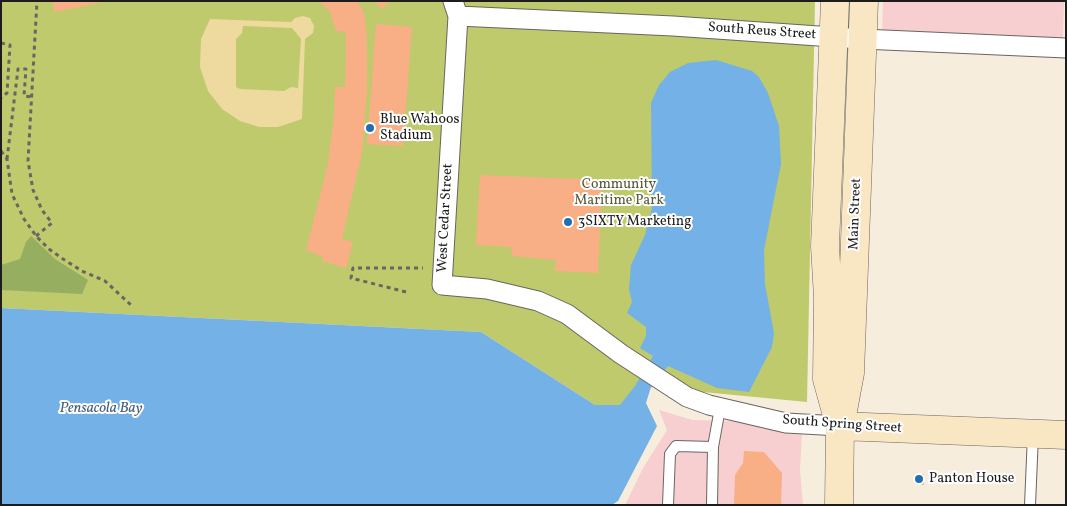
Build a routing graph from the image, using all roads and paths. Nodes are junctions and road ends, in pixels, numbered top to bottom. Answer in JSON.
{"nodes":[{"id":1,"x":37,"y":1,"type":"edge"},
{"id":2,"x":835,"y":1,"type":"edge"},
{"id":3,"x":864,"y":1,"type":"edge"},
{"id":4,"x":455,"y":8,"type":"edge"},
{"id":5,"x":834,"y":37,"type":"junction"},
{"id":6,"x":862,"y":39,"type":"junction"},
{"id":7,"x":1,"y":43,"type":"edge"},
{"id":8,"x":1066,"y":48,"type":"edge"},
{"id":9,"x":32,"y":97,"type":"junction"},
{"id":10,"x":1,"y":98,"type":"edge"},
{"id":11,"x":1,"y":151,"type":"edge"},
{"id":12,"x":7,"y":160,"type":"junction"},
{"id":13,"x":36,"y":236,"type":"junction"},
{"id":14,"x":423,"y":268,"type":"dead end"},
{"id":15,"x":442,"y":285,"type":"joint"},
{"id":16,"x":406,"y":292,"type":"dead end"},
{"id":17,"x":131,"y":305,"type":"dead end"},
{"id":18,"x":720,"y":408,"type":"junction"},
{"id":19,"x":840,"y":426,"type":"junction"},
{"id":20,"x":1033,"y":434,"type":"junction"},
{"id":21,"x":1066,"y":435,"type":"edge"},
{"id":22,"x":714,"y":447,"type":"junction"},
{"id":23,"x":668,"y":505,"type":"edge"},
{"id":24,"x":712,"y":505,"type":"edge"},
{"id":25,"x":839,"y":505,"type":"edge"},
{"id":26,"x":1030,"y":505,"type":"edge"}],
"edges":[{"from":1,"to":9,"type":"path"},
{"from":2,"to":5,"type":"main road"},
{"from":3,"to":6,"type":"main road","name":"Main Street"},
{"from":4,"to":5,"type":"street","name":"South Reus Street"},
{"from":4,"to":15,"type":"street","name":"West Cedar Street"},
{"from":5,"to":6,"type":"street","name":"South Reus Street"},
{"from":5,"to":19,"type":"main road"},
{"from":6,"to":8,"type":"street","name":"South Reus Street"},
{"from":6,"to":19,"type":"main road","name":"Main Street"},
{"from":7,"to":10,"type":"path"},
{"from":9,"to":12,"type":"path"},
{"from":9,"to":13,"type":"path"},
{"from":11,"to":12,"type":"path"},
{"from":12,"to":13,"type":"path"},
{"from":13,"to":17,"type":"path"},
{"from":14,"to":16,"type":"path"},
{"from":15,"to":18,"type":"street","name":"South Spring Street"},
{"from":18,"to":19,"type":"street","name":"South Spring Street"},
{"from":18,"to":22,"type":"lane"},
{"from":19,"to":20,"type":"main road","name":"South Spring Street"},
{"from":19,"to":25,"type":"main road"},
{"from":20,"to":21,"type":"main road","name":"South Spring Street"},
{"from":20,"to":26,"type":"lane"},
{"from":22,"to":23,"type":"lane"},
{"from":22,"to":24,"type":"lane"}]}
